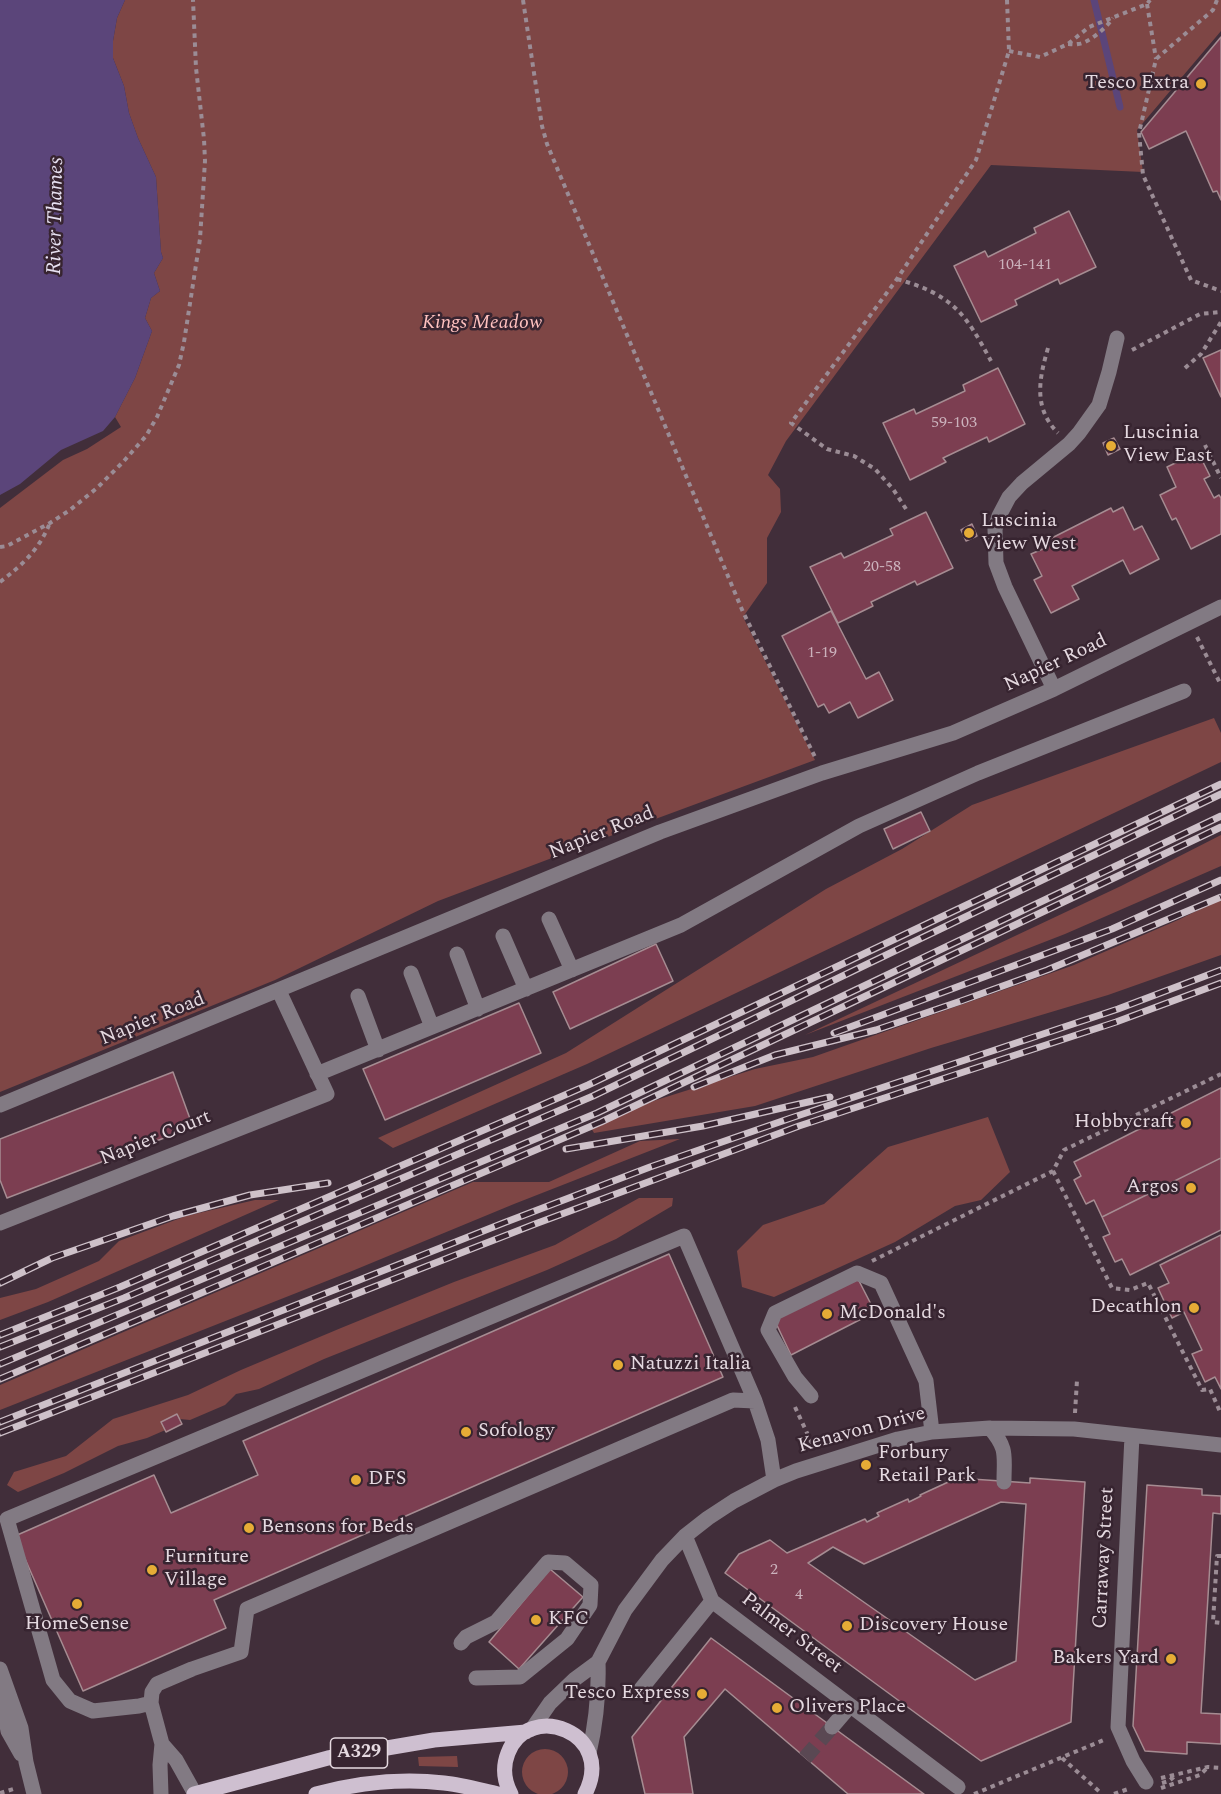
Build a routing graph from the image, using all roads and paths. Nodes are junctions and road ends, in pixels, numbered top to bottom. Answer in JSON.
{"nodes":[{"id":1,"x":193,"y":0,"type":"edge"},
{"id":2,"x":523,"y":0,"type":"edge"},
{"id":3,"x":1007,"y":0,"type":"edge"},
{"id":4,"x":1217,"y":0,"type":"edge"},
{"id":5,"x":1148,"y":2,"type":"edge"},
{"id":6,"x":1113,"y":18,"type":"junction"},
{"id":7,"x":1068,"y":44,"type":"junction"},
{"id":8,"x":1009,"y":51,"type":"junction"},
{"id":9,"x":1156,"y":59,"type":"junction"},
{"id":10,"x":897,"y":279,"type":"junction"},
{"id":11,"x":1221,"y":291,"type":"edge"},
{"id":12,"x":1221,"y":312,"type":"edge"},
{"id":13,"x":1221,"y":322,"type":"edge"},
{"id":14,"x":1117,"y":338,"type":"dead end"},
{"id":15,"x":1048,"y":348,"type":"dead end"},
{"id":16,"x":1112,"y":360,"type":"junction"},
{"id":17,"x":991,"y":361,"type":"dead end"},
{"id":18,"x":1185,"y":368,"type":"dead end"},
{"id":19,"x":1069,"y":444,"type":"junction"},
{"id":20,"x":1205,"y":445,"type":"dead end"},
{"id":21,"x":1221,"y":478,"type":"edge"},
{"id":22,"x":906,"y":508,"type":"dead end"},
{"id":23,"x":50,"y":523,"type":"junction"},
{"id":24,"x":0,"y":547,"type":"edge"},
{"id":25,"x":0,"y":582,"type":"edge"},
{"id":26,"x":1221,"y":607,"type":"edge"},
{"id":27,"x":1189,"y":623,"type":"junction"},
{"id":28,"x":1221,"y":685,"type":"edge"},
{"id":29,"x":1054,"y":689,"type":"junction"},
{"id":30,"x":1184,"y":691,"type":"dead end"},
{"id":31,"x":822,"y":773,"type":"junction"},
{"id":32,"x":549,"y":919,"type":"dead end"},
{"id":33,"x":503,"y":936,"type":"dead end"},
{"id":34,"x":457,"y":954,"type":"dead end"},
{"id":35,"x":572,"y":970,"type":"junction"},
{"id":36,"x":411,"y":973,"type":"dead end"},
{"id":37,"x":526,"y":988,"type":"junction"},
{"id":38,"x":279,"y":991,"type":"junction"},
{"id":39,"x":358,"y":996,"type":"dead end"},
{"id":40,"x":478,"y":1009,"type":"junction"},
{"id":41,"x":432,"y":1027,"type":"junction"},
{"id":42,"x":378,"y":1050,"type":"junction"},
{"id":43,"x":317,"y":1074,"type":"junction"},
{"id":44,"x":1221,"y":1074,"type":"edge"},
{"id":45,"x":0,"y":1105,"type":"edge"},
{"id":46,"x":1053,"y":1171,"type":"junction"},
{"id":47,"x":0,"y":1223,"type":"edge"},
{"id":48,"x":870,"y":1262,"type":"dead end"},
{"id":49,"x":1077,"y":1380,"type":"dead end"},
{"id":50,"x":811,"y":1396,"type":"dead end"},
{"id":51,"x":756,"y":1401,"type":"junction"},
{"id":52,"x":1221,"y":1414,"type":"edge"},
{"id":53,"x":990,"y":1428,"type":"junction"},
{"id":54,"x":1074,"y":1429,"type":"junction"},
{"id":55,"x":932,"y":1432,"type":"junction"},
{"id":56,"x":1132,"y":1436,"type":"junction"},
{"id":57,"x":1221,"y":1445,"type":"edge"},
{"id":58,"x":774,"y":1480,"type":"junction"},
{"id":59,"x":1004,"y":1482,"type":"dead end"},
{"id":60,"x":685,"y":1536,"type":"junction"},
{"id":61,"x":1221,"y":1556,"type":"edge"},
{"id":62,"x":712,"y":1601,"type":"junction"},
{"id":63,"x":1221,"y":1623,"type":"edge"},
{"id":64,"x":461,"y":1643,"type":"dead end"},
{"id":65,"x":598,"y":1662,"type":"junction"},
{"id":66,"x":0,"y":1670,"type":"edge"},
{"id":67,"x":476,"y":1678,"type":"dead end"},
{"id":68,"x":641,"y":1689,"type":"dead end"},
{"id":69,"x":0,"y":1690,"type":"edge"},
{"id":70,"x":151,"y":1703,"type":"junction"},
{"id":71,"x":850,"y":1706,"type":"junction"},
{"id":72,"x":832,"y":1727,"type":"tunnel mouth"},
{"id":73,"x":529,"y":1731,"type":"junction"},
{"id":74,"x":1120,"y":1732,"type":"junction"},
{"id":75,"x":162,"y":1743,"type":"junction"},
{"id":76,"x":589,"y":1753,"type":"junction"},
{"id":77,"x":1062,"y":1758,"type":"junction"},
{"id":78,"x":26,"y":1762,"type":"junction"},
{"id":79,"x":1208,"y":1767,"type":"junction"},
{"id":80,"x":1221,"y":1768,"type":"edge"},
{"id":81,"x":592,"y":1773,"type":"junction"},
{"id":82,"x":1149,"y":1786,"type":"junction"},
{"id":83,"x":958,"y":1787,"type":"dead end"},
{"id":84,"x":34,"y":1794,"type":"edge"},
{"id":85,"x":161,"y":1794,"type":"edge"},
{"id":86,"x":195,"y":1794,"type":"edge"},
{"id":87,"x":316,"y":1794,"type":"edge"},
{"id":88,"x":498,"y":1794,"type":"edge"},
{"id":89,"x":512,"y":1794,"type":"edge"},
{"id":90,"x":585,"y":1794,"type":"edge"},
{"id":91,"x":598,"y":1794,"type":"edge"},
{"id":92,"x":973,"y":1794,"type":"edge"},
{"id":93,"x":1102,"y":1794,"type":"edge"},
{"id":94,"x":1114,"y":1794,"type":"edge"}],
"edges":[{"from":1,"to":23,"type":"path"},
{"from":2,"to":31,"type":"path"},
{"from":3,"to":8,"type":"path"},
{"from":4,"to":9,"type":"path"},
{"from":5,"to":6,"type":"path"},
{"from":5,"to":9,"type":"path"},
{"from":6,"to":7,"type":"path"},
{"from":6,"to":7,"type":"path"},
{"from":7,"to":8,"type":"path"},
{"from":8,"to":10,"type":"path"},
{"from":9,"to":11,"type":"path"},
{"from":10,"to":17,"type":"path"},
{"from":10,"to":22,"type":"path"},
{"from":12,"to":16,"type":"path"},
{"from":13,"to":18,"type":"path"},
{"from":14,"to":16,"type":"street"},
{"from":15,"to":19,"type":"path"},
{"from":16,"to":19,"type":"street"},
{"from":19,"to":29,"type":"street"},
{"from":20,"to":21,"type":"path"},
{"from":23,"to":24,"type":"path"},
{"from":23,"to":25,"type":"path"},
{"from":26,"to":27,"type":"street","name":"Napier Road"},
{"from":27,"to":28,"type":"path"},
{"from":27,"to":29,"type":"street","name":"Napier Road"},
{"from":29,"to":31,"type":"street","name":"Napier Road"},
{"from":30,"to":35,"type":"street"},
{"from":31,"to":38,"type":"street","name":"Napier Road"},
{"from":32,"to":35,"type":"street"},
{"from":33,"to":37,"type":"street"},
{"from":34,"to":40,"type":"street"},
{"from":35,"to":37,"type":"street"},
{"from":36,"to":41,"type":"street"},
{"from":37,"to":40,"type":"street"},
{"from":38,"to":43,"type":"street"},
{"from":38,"to":45,"type":"street","name":"Napier Road"},
{"from":39,"to":42,"type":"street"},
{"from":40,"to":41,"type":"street"},
{"from":41,"to":42,"type":"street"},
{"from":42,"to":43,"type":"street"},
{"from":43,"to":47,"type":"street","name":"Napier Court"},
{"from":44,"to":46,"type":"path"},
{"from":46,"to":48,"type":"path"},
{"from":46,"to":52,"type":"path"},
{"from":49,"to":54,"type":"path"},
{"from":50,"to":55,"type":"street"},
{"from":51,"to":58,"type":"street"},
{"from":51,"to":70,"type":"street"},
{"from":51,"to":70,"type":"street"},
{"from":53,"to":54,"type":"street","name":"Kenavon Drive"},
{"from":53,"to":55,"type":"street","name":"Kenavon Drive"},
{"from":53,"to":59,"type":"street"},
{"from":54,"to":56,"type":"street","name":"Kenavon Drive"},
{"from":55,"to":58,"type":"street","name":"Kenavon Drive"},
{"from":56,"to":57,"type":"street","name":"Kenavon Drive"},
{"from":56,"to":74,"type":"street","name":"Carraway Street"},
{"from":58,"to":60,"type":"street","name":"Kenavon Drive"},
{"from":60,"to":62,"type":"street","name":"Palmer Street"},
{"from":60,"to":65,"type":"street","name":"Kenavon Drive"},
{"from":61,"to":63,"type":"path"},
{"from":62,"to":68,"type":"street"},
{"from":62,"to":71,"type":"street","name":"Palmer Street"},
{"from":64,"to":67,"type":"street"},
{"from":65,"to":73,"type":"street","name":"Kenavon Drive"},
{"from":65,"to":76,"type":"street","name":"Kenavon Drive"},
{"from":66,"to":78,"type":"street"},
{"from":69,"to":78,"type":"street"},
{"from":70,"to":75,"type":"street"},
{"from":71,"to":72,"type":"street"},
{"from":71,"to":83,"type":"street","name":"Palmer Street"},
{"from":73,"to":76,"type":"main road"},
{"from":73,"to":86,"type":"main road","number":"A329"},
{"from":73,"to":89,"type":"main road"},
{"from":74,"to":77,"type":"path"},
{"from":74,"to":82,"type":"street","name":"Carraway Street"},
{"from":75,"to":85,"type":"street"},
{"from":75,"to":86,"type":"street"},
{"from":76,"to":81,"type":"main road"},
{"from":77,"to":92,"type":"path"},
{"from":77,"to":93,"type":"path"},
{"from":78,"to":84,"type":"street"},
{"from":79,"to":80,"type":"path"},
{"from":79,"to":82,"type":"path"},
{"from":79,"to":82,"type":"path"},
{"from":81,"to":90,"type":"main road"},
{"from":81,"to":91,"type":"main road"},
{"from":82,"to":94,"type":"path"},
{"from":87,"to":88,"type":"main road","number":"A329"}]}
